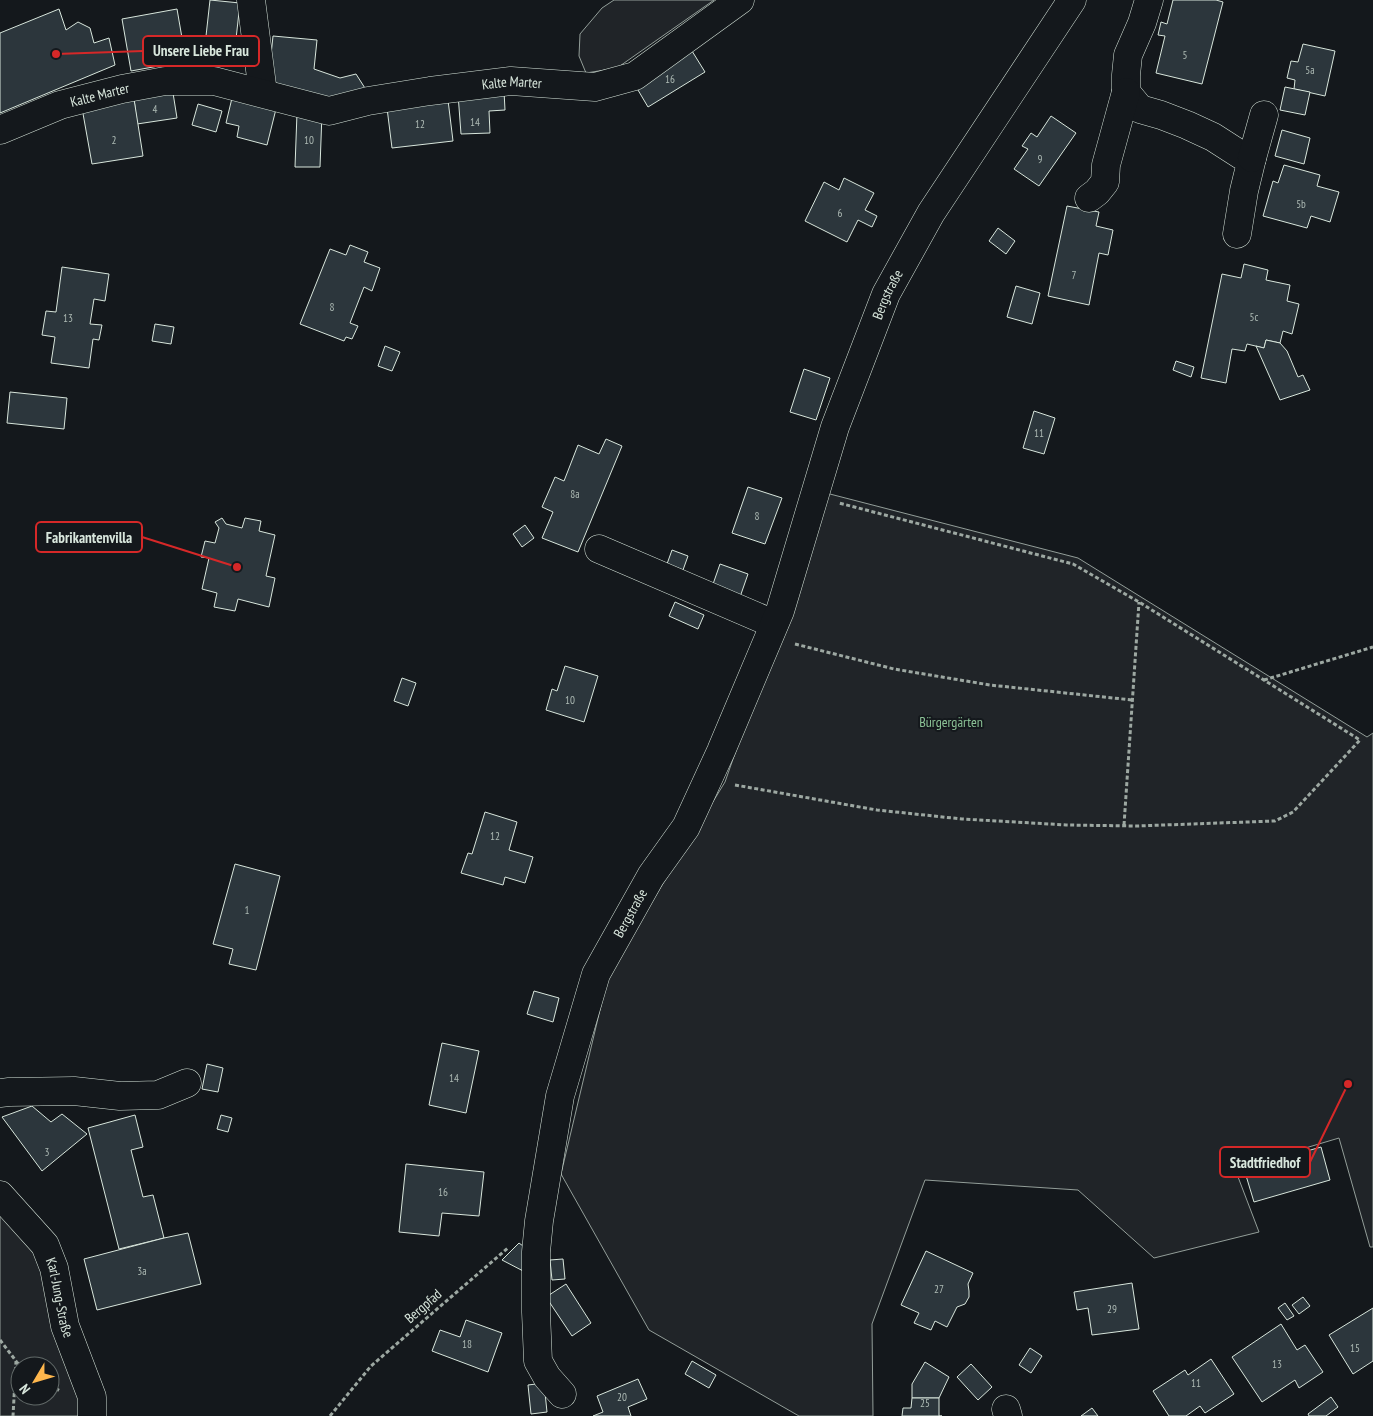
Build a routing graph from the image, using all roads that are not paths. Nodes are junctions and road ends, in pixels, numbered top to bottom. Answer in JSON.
{"nodes":[{"id":1,"x":251,"y":0,"type":"edge"},
{"id":2,"x":740,"y":0,"type":"edge"},
{"id":3,"x":1072,"y":0,"type":"edge"},
{"id":4,"x":1149,"y":0,"type":"edge"},
{"id":5,"x":1126,"y":92,"type":"junction"},
{"id":6,"x":263,"y":93,"type":"junction"},
{"id":7,"x":1264,"y":114,"type":"dead end"},
{"id":8,"x":0,"y":130,"type":"edge"},
{"id":9,"x":1252,"y":158,"type":"junction"},
{"id":10,"x":1089,"y":198,"type":"dead end"},
{"id":11,"x":1238,"y":234,"type":"dead end"},
{"id":12,"x":599,"y":549,"type":"dead end"},
{"id":13,"x":772,"y":631,"type":"junction"},
{"id":14,"x":187,"y":1084,"type":"dead end"},
{"id":15,"x":0,"y":1093,"type":"edge"},
{"id":16,"x":0,"y":1195,"type":"edge"},
{"id":17,"x":562,"y":1394,"type":"dead end"},
{"id":18,"x":92,"y":1416,"type":"edge"}],
"edges":[{"from":1,"to":6,"type":"street"},
{"from":2,"to":6,"type":"street","name":"Kalte Marter"},
{"from":3,"to":13,"type":"street","name":"Bergstraße"},
{"from":4,"to":5,"type":"street"},
{"from":5,"to":9,"type":"street"},
{"from":5,"to":10,"type":"street"},
{"from":6,"to":8,"type":"street","name":"Kalte Marter"},
{"from":7,"to":9,"type":"street"},
{"from":9,"to":11,"type":"street"},
{"from":12,"to":13,"type":"street"},
{"from":13,"to":17,"type":"street","name":"Bergstraße"},
{"from":14,"to":15,"type":"street"},
{"from":16,"to":18,"type":"street","name":"Karl-Jung-Straße"}]}
